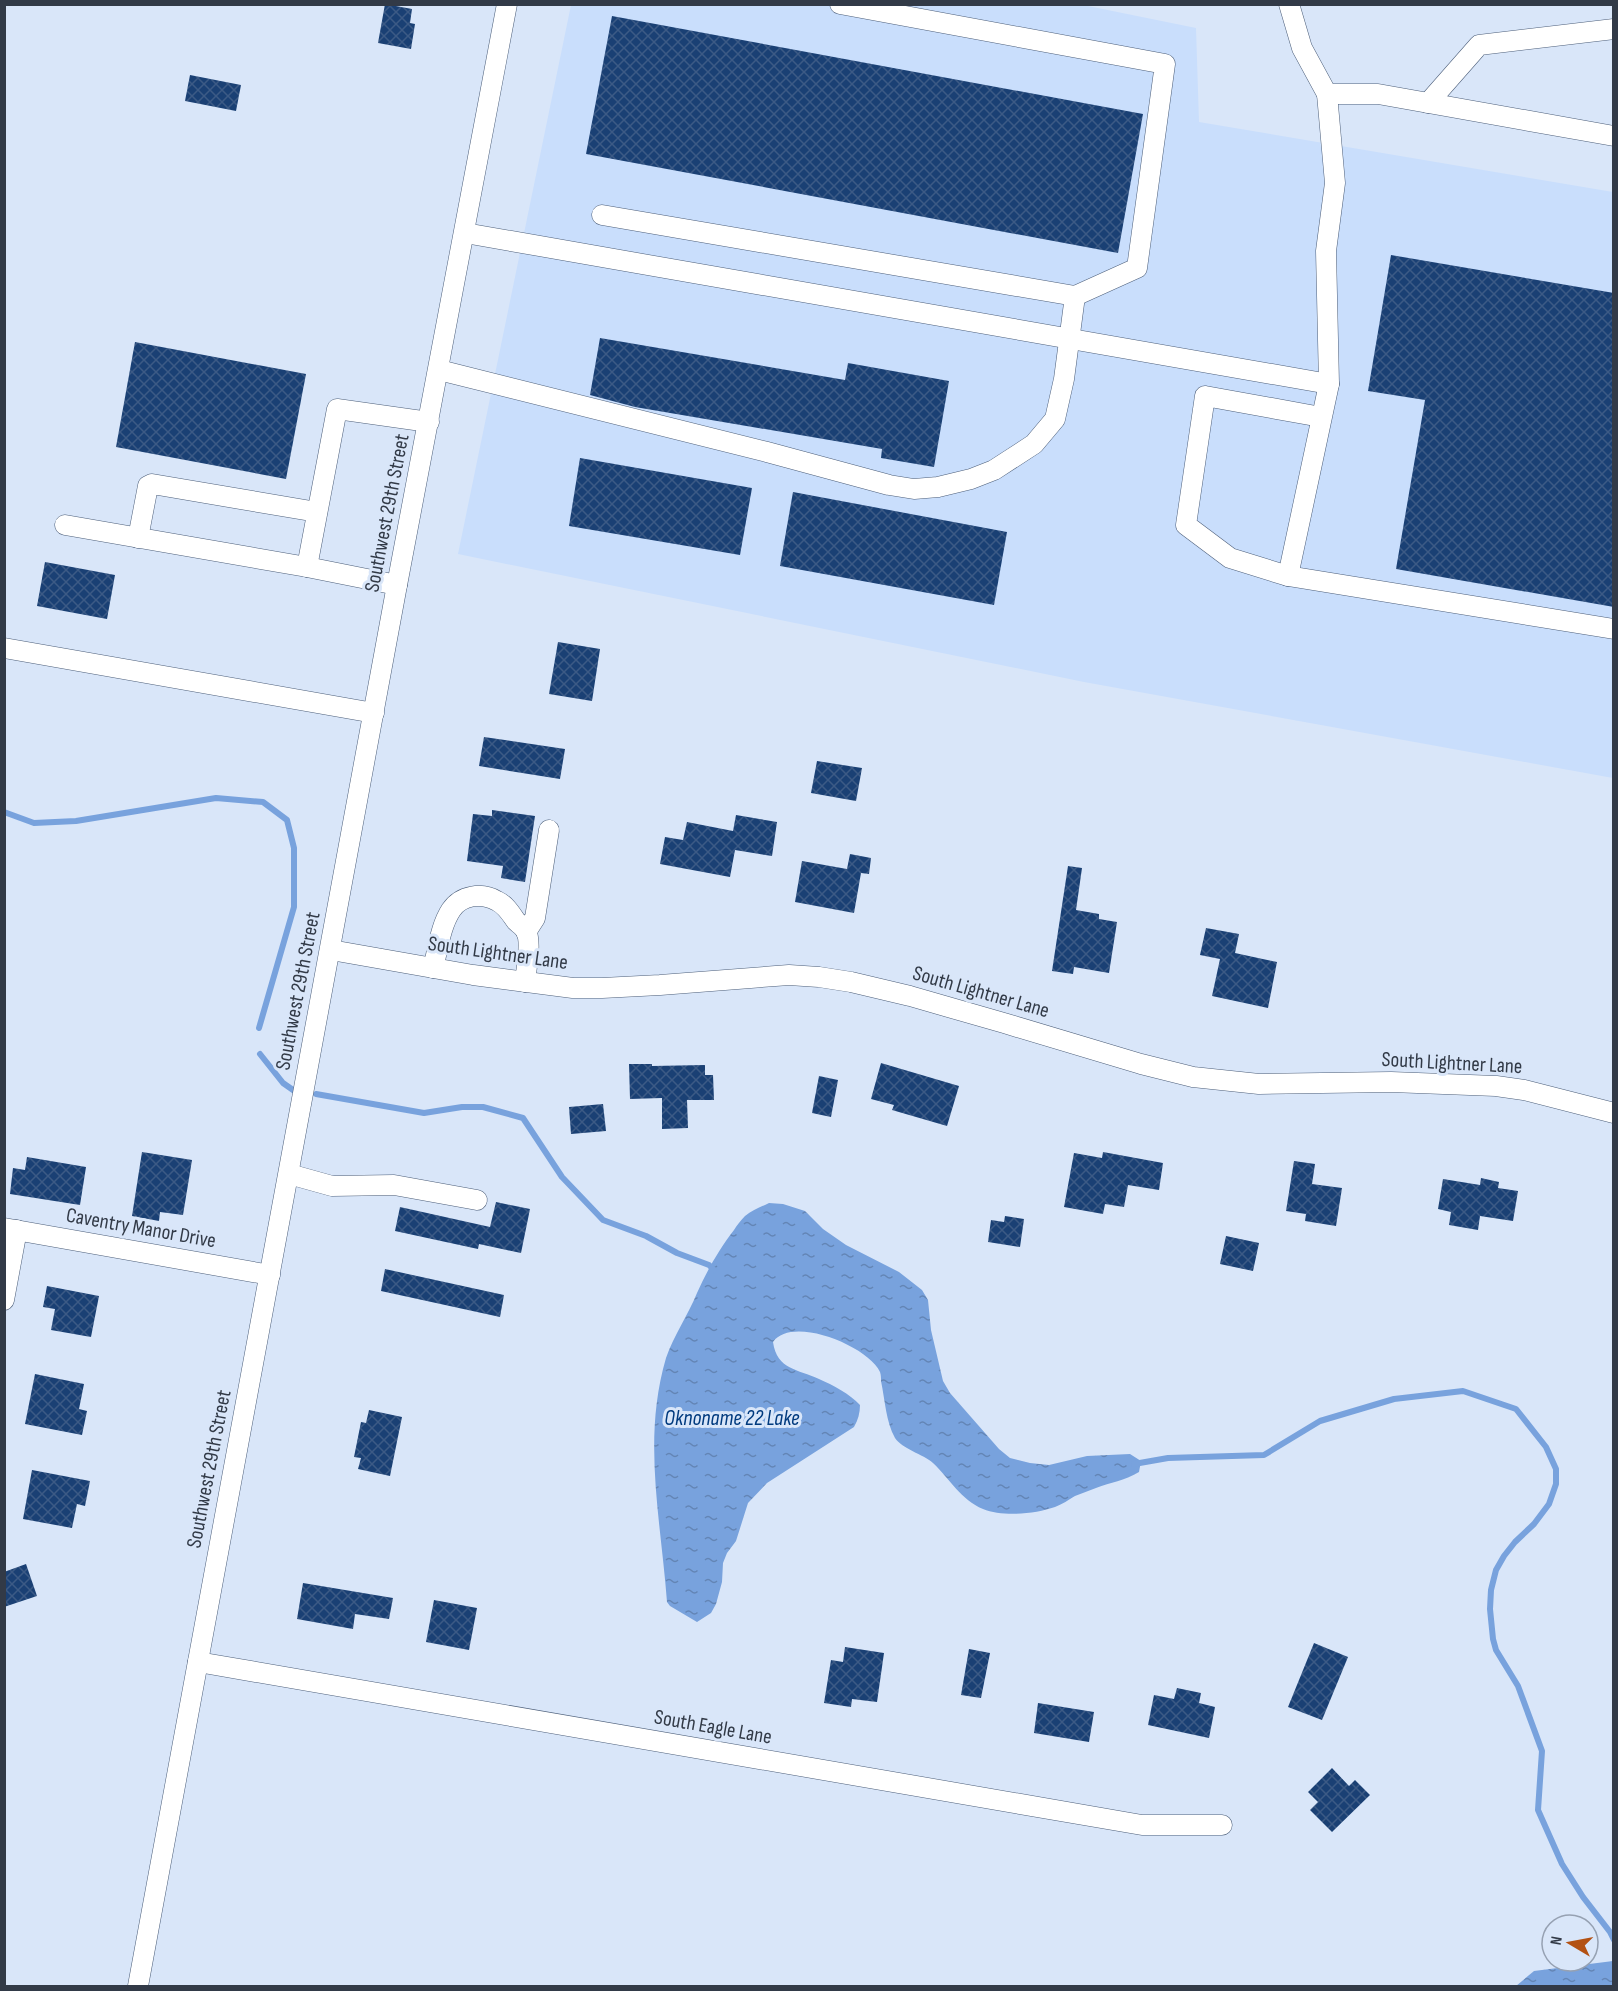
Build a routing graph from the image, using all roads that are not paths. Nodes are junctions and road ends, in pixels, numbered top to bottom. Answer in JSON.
{"nodes":[{"id":1,"x":507,"y":4,"type":"edge"},
{"id":2,"x":840,"y":4,"type":"edge"},
{"id":3,"x":1289,"y":4,"type":"edge"},
{"id":4,"x":1614,"y":29,"type":"edge"},
{"id":5,"x":1327,"y":94,"type":"junction"},
{"id":6,"x":1428,"y":103,"type":"junction"},
{"id":7,"x":1614,"y":136,"type":"edge"},
{"id":8,"x":602,"y":215,"type":"dead end"},
{"id":9,"x":465,"y":233,"type":"junction"},
{"id":10,"x":1075,"y":296,"type":"junction"},
{"id":11,"x":1070,"y":339,"type":"junction"},
{"id":12,"x":439,"y":370,"type":"junction"},
{"id":13,"x":1329,"y":384,"type":"junction"},
{"id":14,"x":1321,"y":417,"type":"junction"},
{"id":15,"x":429,"y":422,"type":"junction"},
{"id":16,"x":317,"y":512,"type":"junction"},
{"id":17,"x":65,"y":525,"type":"dead end"},
{"id":18,"x":138,"y":538,"type":"junction"},
{"id":19,"x":307,"y":567,"type":"junction"},
{"id":20,"x":1288,"y":576,"type":"junction"},
{"id":21,"x":397,"y":585,"type":"junction"},
{"id":22,"x":1614,"y":629,"type":"edge"},
{"id":23,"x":4,"y":648,"type":"edge"},
{"id":24,"x":374,"y":713,"type":"junction"},
{"id":25,"x":549,"y":830,"type":"dead end"},
{"id":26,"x":526,"y":932,"type":"junction"},
{"id":27,"x":331,"y":950,"type":"junction"},
{"id":28,"x":433,"y":968,"type":"junction"},
{"id":29,"x":525,"y":982,"type":"junction"},
{"id":30,"x":1614,"y":1113,"type":"edge"},
{"id":31,"x":289,"y":1173,"type":"junction"},
{"id":32,"x":477,"y":1200,"type":"dead end"},
{"id":33,"x":11,"y":1229,"type":"edge"},
{"id":34,"x":270,"y":1275,"type":"junction"},
{"id":35,"x":4,"y":1300,"type":"edge"},
{"id":36,"x":198,"y":1662,"type":"junction"},
{"id":37,"x":1222,"y":1825,"type":"dead end"},
{"id":38,"x":138,"y":1986,"type":"edge"}],
"edges":[{"from":1,"to":9,"type":"street","name":"Southwest 29th Street"},
{"from":2,"to":10,"type":"street"},
{"from":3,"to":5,"type":"street"},
{"from":4,"to":6,"type":"street"},
{"from":5,"to":6,"type":"street"},
{"from":5,"to":13,"type":"street"},
{"from":6,"to":7,"type":"street"},
{"from":8,"to":10,"type":"street"},
{"from":9,"to":11,"type":"street"},
{"from":9,"to":12,"type":"street","name":"Southwest 29th Street"},
{"from":10,"to":11,"type":"street"},
{"from":11,"to":12,"type":"street"},
{"from":11,"to":13,"type":"street"},
{"from":12,"to":15,"type":"street","name":"Southwest 29th Street"},
{"from":13,"to":14,"type":"street"},
{"from":14,"to":20,"type":"street"},
{"from":14,"to":20,"type":"street"},
{"from":15,"to":16,"type":"street"},
{"from":15,"to":21,"type":"street","name":"Southwest 29th Street"},
{"from":16,"to":18,"type":"street"},
{"from":16,"to":19,"type":"street"},
{"from":17,"to":18,"type":"street"},
{"from":18,"to":19,"type":"street"},
{"from":19,"to":21,"type":"street"},
{"from":20,"to":22,"type":"street"},
{"from":21,"to":24,"type":"street","name":"Southwest 29th Street"},
{"from":23,"to":24,"type":"street"},
{"from":24,"to":27,"type":"street","name":"Southwest 29th Street"},
{"from":25,"to":26,"type":"street"},
{"from":26,"to":28,"type":"street"},
{"from":26,"to":29,"type":"street"},
{"from":27,"to":28,"type":"street","name":"South Lightner Lane"},
{"from":27,"to":31,"type":"street","name":"Southwest 29th Street"},
{"from":28,"to":29,"type":"street","name":"South Lightner Lane"},
{"from":29,"to":30,"type":"street","name":"South Lightner Lane"},
{"from":31,"to":32,"type":"street"},
{"from":31,"to":34,"type":"street","name":"Southwest 29th Street"},
{"from":33,"to":34,"type":"street","name":"Caventry Manor Drive"},
{"from":33,"to":35,"type":"street"},
{"from":34,"to":36,"type":"street","name":"Southwest 29th Street"},
{"from":36,"to":37,"type":"street","name":"South Eagle Lane"},
{"from":36,"to":38,"type":"street","name":"Southwest 29th Street"}]}
